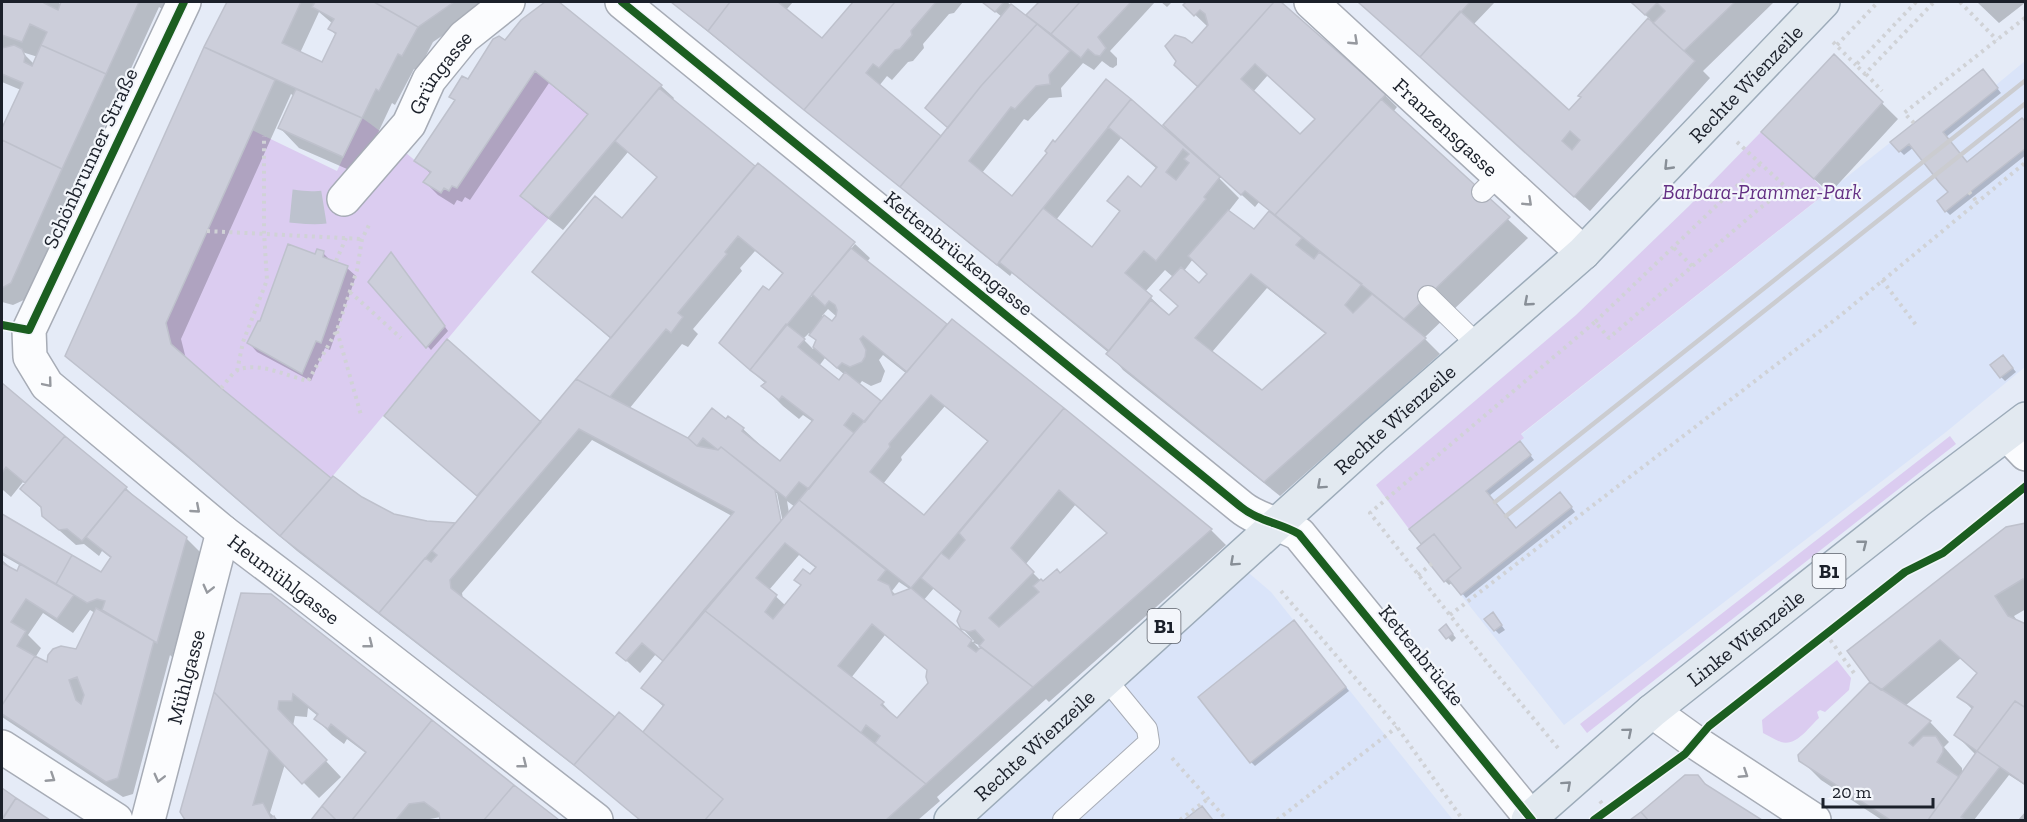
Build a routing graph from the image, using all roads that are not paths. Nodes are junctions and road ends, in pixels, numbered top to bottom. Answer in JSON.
{"nodes":[{"id":1,"x":184,"y":2,"type":"edge"},
{"id":2,"x":508,"y":2,"type":"edge"},
{"id":3,"x":622,"y":2,"type":"edge"},
{"id":4,"x":1311,"y":2,"type":"edge"},
{"id":5,"x":1823,"y":2,"type":"edge"},
{"id":6,"x":344,"y":200,"type":"tunnel mouth"},
{"id":7,"x":1583,"y":253,"type":"junction"},
{"id":8,"x":1428,"y":296,"type":"dead end"},
{"id":9,"x":15,"y":327,"type":"edge"},
{"id":10,"x":1479,"y":345,"type":"junction"},
{"id":11,"x":2019,"y":436,"type":"edge"},
{"id":12,"x":1278,"y":524,"type":"junction"},
{"id":13,"x":223,"y":532,"type":"junction"},
{"id":14,"x":1106,"y":679,"type":"junction"},
{"id":15,"x":1652,"y":711,"type":"junction"},
{"id":16,"x":2,"y":747,"type":"edge"},
{"id":17,"x":1529,"y":819,"type":"edge"},
{"id":18,"x":116,"y":820,"type":"edge"},
{"id":19,"x":148,"y":820,"type":"edge"},
{"id":20,"x":596,"y":820,"type":"edge"},
{"id":21,"x":951,"y":820,"type":"edge"},
{"id":22,"x":1063,"y":820,"type":"edge"},
{"id":23,"x":1814,"y":820,"type":"edge"}],
"edges":[{"from":1,"to":9,"type":"street","name":"Schönbrunner Straße"},
{"from":2,"to":6,"type":"street","name":"Grüngasse"},
{"from":3,"to":12,"type":"street","name":"Kettenbrückengasse"},
{"from":4,"to":7,"type":"street","name":"Franzensgasse","one_way":true},
{"from":5,"to":7,"type":"main road","name":"Rechte Wienzeile","number":"B1","one_way":true},
{"from":7,"to":10,"type":"main road","name":"Rechte Wienzeile","number":"B1","one_way":true},
{"from":8,"to":10,"type":"lane"},
{"from":9,"to":13,"type":"street","name":"Heumühlgasse","one_way":true},
{"from":10,"to":12,"type":"main road","name":"Rechte Wienzeile","number":"B1","one_way":true},
{"from":15,"to":11,"type":"main road","name":"Linke Wienzeile","number":"B1","one_way":true},
{"from":12,"to":14,"type":"main road","name":"Rechte Wienzeile","number":"B1","one_way":true},
{"from":12,"to":17,"type":"street","name":"Kettenbrücke"},
{"from":13,"to":19,"type":"street","name":"Mühlgasse","one_way":true},
{"from":13,"to":20,"type":"street","name":"Heumühlgasse","one_way":true},
{"from":14,"to":21,"type":"main road","name":"Rechte Wienzeile","number":"B1"},
{"from":14,"to":22,"type":"lane"},
{"from":17,"to":15,"type":"main road","name":"Linke Wienzeile","number":"B1","one_way":true},
{"from":15,"to":23,"type":"street","one_way":true},
{"from":16,"to":18,"type":"street","one_way":true}]}
